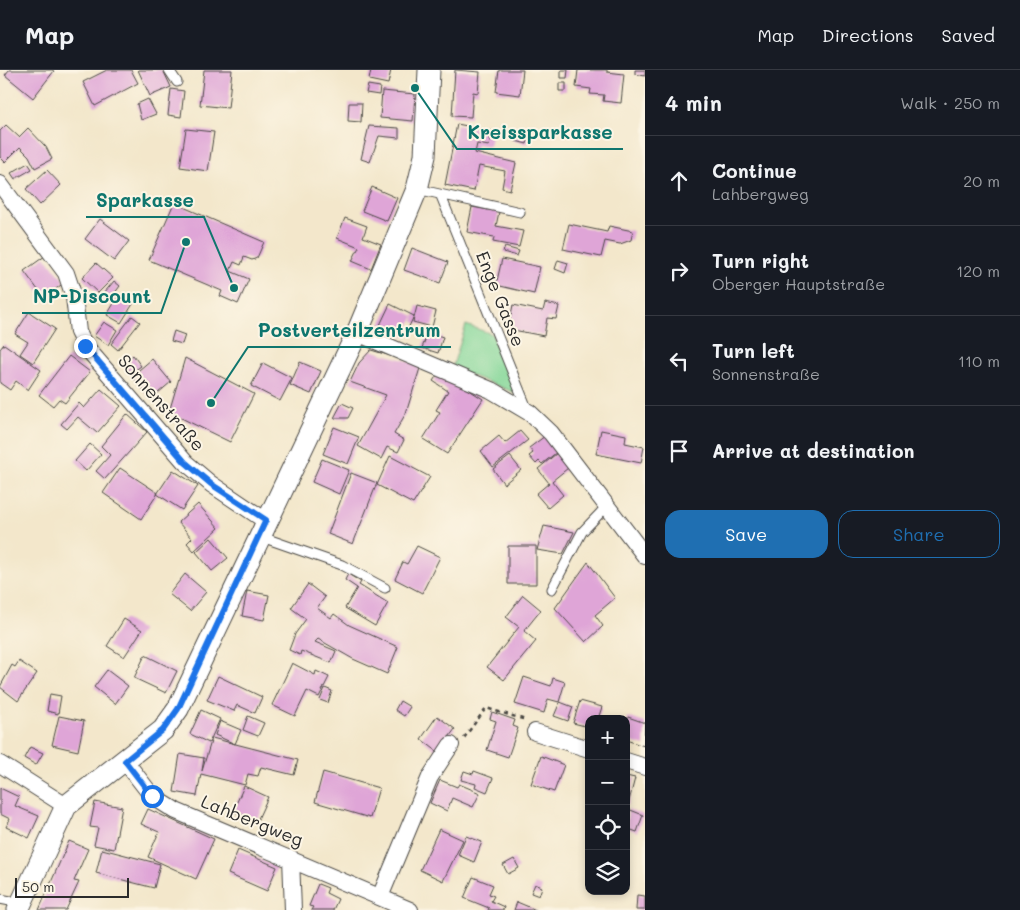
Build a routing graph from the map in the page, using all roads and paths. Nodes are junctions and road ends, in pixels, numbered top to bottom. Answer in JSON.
{"nodes":[{"id":1,"x":169,"y":70,"type":"edge"},
{"id":2,"x":428,"y":70,"type":"edge"},
{"id":3,"x":177,"y":82,"type":"dead end"},
{"id":4,"x":0,"y":184,"type":"edge"},
{"id":5,"x":417,"y":189,"type":"junction"},
{"id":6,"x":441,"y":196,"type":"junction"},
{"id":7,"x":520,"y":212,"type":"dead end"},
{"id":8,"x":357,"y":333,"type":"junction"},
{"id":9,"x":530,"y":413,"type":"junction"},
{"id":10,"x":608,"y":506,"type":"junction"},
{"id":11,"x":262,"y":528,"type":"junction"},
{"id":12,"x":645,"y":556,"type":"edge"},
{"id":13,"x":385,"y":588,"type":"dead end"},
{"id":14,"x":552,"y":589,"type":"dead end"},
{"id":15,"x":536,"y":732,"type":"joint"},
{"id":16,"x":451,"y":745,"type":"joint"},
{"id":17,"x":585,"y":748,"type":"edge"},
{"id":18,"x":125,"y":761,"type":"junction"},
{"id":19,"x":630,"y":762,"type":"edge"},
{"id":20,"x":0,"y":764,"type":"edge"},
{"id":21,"x":645,"y":767,"type":"edge"},
{"id":22,"x":66,"y":806,"type":"junction"},
{"id":23,"x":291,"y":858,"type":"junction"},
{"id":24,"x":380,"y":897,"type":"junction"},
{"id":25,"x":0,"y":899,"type":"edge"},
{"id":26,"x":20,"y":907,"type":"edge"},
{"id":27,"x":293,"y":910,"type":"edge"},
{"id":28,"x":410,"y":910,"type":"edge"}],
"edges":[{"from":1,"to":3,"type":"lane"},
{"from":2,"to":5,"type":"street"},
{"from":4,"to":11,"type":"street","name":"Sonnenstraße"},
{"from":5,"to":6,"type":"lane"},
{"from":5,"to":8,"type":"street"},
{"from":6,"to":7,"type":"lane"},
{"from":6,"to":9,"type":"lane","name":"Enge Gasse"},
{"from":8,"to":9,"type":"street"},
{"from":8,"to":11,"type":"street"},
{"from":9,"to":10,"type":"street"},
{"from":10,"to":12,"type":"street"},
{"from":10,"to":14,"type":"lane"},
{"from":11,"to":13,"type":"lane"},
{"from":11,"to":18,"type":"street"},
{"from":15,"to":16,"type":"path"},
{"from":15,"to":17,"type":"street"},
{"from":16,"to":24,"type":"street"},
{"from":18,"to":22,"type":"street"},
{"from":18,"to":23,"type":"street","name":"Lahbergweg"},
{"from":19,"to":21,"type":"street"},
{"from":20,"to":22,"type":"street"},
{"from":22,"to":26,"type":"street"},
{"from":23,"to":24,"type":"street","name":"Lahbergweg"},
{"from":23,"to":27,"type":"street"},
{"from":24,"to":28,"type":"street","name":"Lahbergweg"},
{"from":25,"to":26,"type":"lane"}]}
